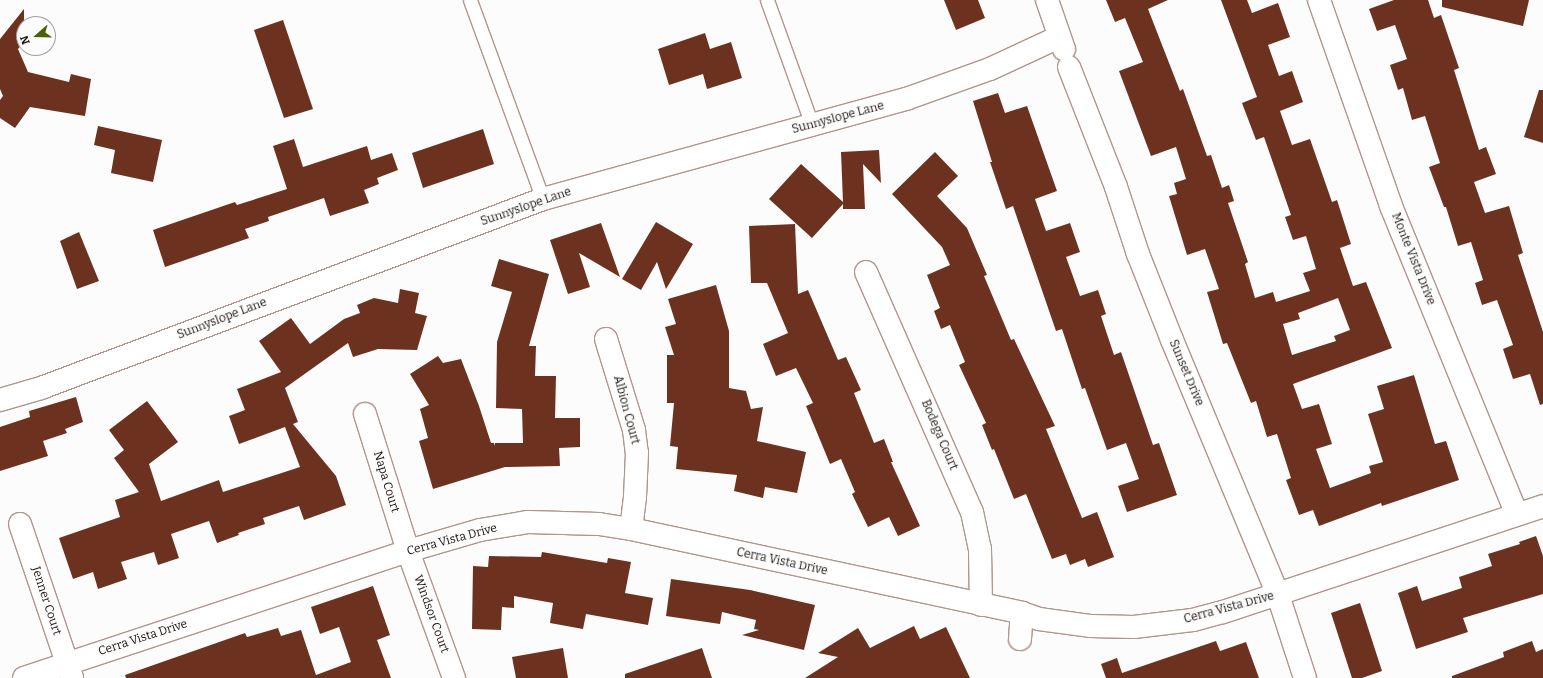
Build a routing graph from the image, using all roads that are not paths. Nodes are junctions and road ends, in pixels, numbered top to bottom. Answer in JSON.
{"nodes":[{"id":1,"x":470,"y":0,"type":"edge"},
{"id":2,"x":767,"y":0,"type":"edge"},
{"id":3,"x":1047,"y":0,"type":"edge"},
{"id":4,"x":1319,"y":0,"type":"edge"},
{"id":5,"x":1064,"y":51,"type":"junction"},
{"id":6,"x":812,"y":125,"type":"junction"},
{"id":7,"x":543,"y":199,"type":"junction"},
{"id":8,"x":866,"y":272,"type":"dead end"},
{"id":9,"x":606,"y":339,"type":"dead end"},
{"id":10,"x":0,"y":400,"type":"edge"},
{"id":11,"x":365,"y":414,"type":"dead end"},
{"id":12,"x":1543,"y":506,"type":"edge"},
{"id":13,"x":1517,"y":514,"type":"junction"},
{"id":14,"x":20,"y":524,"type":"dead end"},
{"id":15,"x":631,"y":529,"type":"junction"},
{"id":16,"x":408,"y":551,"type":"junction"},
{"id":17,"x":1278,"y":595,"type":"junction"},
{"id":18,"x":981,"y":605,"type":"junction"},
{"id":19,"x":1022,"y":614,"type":"junction"},
{"id":20,"x":1020,"y":639,"type":"dead end"},
{"id":21,"x":69,"y":670,"type":"edge"},
{"id":22,"x":24,"y":678,"type":"edge"},
{"id":23,"x":454,"y":678,"type":"edge"},
{"id":24,"x":1305,"y":678,"type":"edge"}],
"edges":[{"from":1,"to":7,"type":"lane"},
{"from":2,"to":6,"type":"lane"},
{"from":3,"to":5,"type":"street","name":"Sunset Drive"},
{"from":4,"to":13,"type":"street","name":"Monte Vista Drive"},
{"from":5,"to":6,"type":"street","name":"Sunnyslope Lane"},
{"from":5,"to":17,"type":"street","name":"Sunset Drive"},
{"from":6,"to":7,"type":"street","name":"Sunnyslope Lane"},
{"from":7,"to":10,"type":"street","name":"Sunnyslope Lane"},
{"from":8,"to":18,"type":"street","name":"Bodega Court"},
{"from":9,"to":15,"type":"street","name":"Albion Court"},
{"from":11,"to":16,"type":"street","name":"Napa Court"},
{"from":12,"to":13,"type":"street","name":"Cerra Vista Drive"},
{"from":13,"to":17,"type":"street","name":"Cerra Vista Drive"},
{"from":14,"to":21,"type":"street","name":"Jenner Court"},
{"from":15,"to":16,"type":"street","name":"Cerra Vista Drive"},
{"from":15,"to":18,"type":"street","name":"Cerra Vista Drive"},
{"from":16,"to":21,"type":"street","name":"Cerra Vista Drive"},
{"from":16,"to":23,"type":"street","name":"Windsor Court"},
{"from":17,"to":19,"type":"street","name":"Cerra Vista Drive"},
{"from":17,"to":24,"type":"street","name":"Sunset Drive"},
{"from":18,"to":19,"type":"street","name":"Cerra Vista Drive"},
{"from":19,"to":20,"type":"street"},
{"from":21,"to":22,"type":"street","name":"Cerra Vista Drive"}]}
